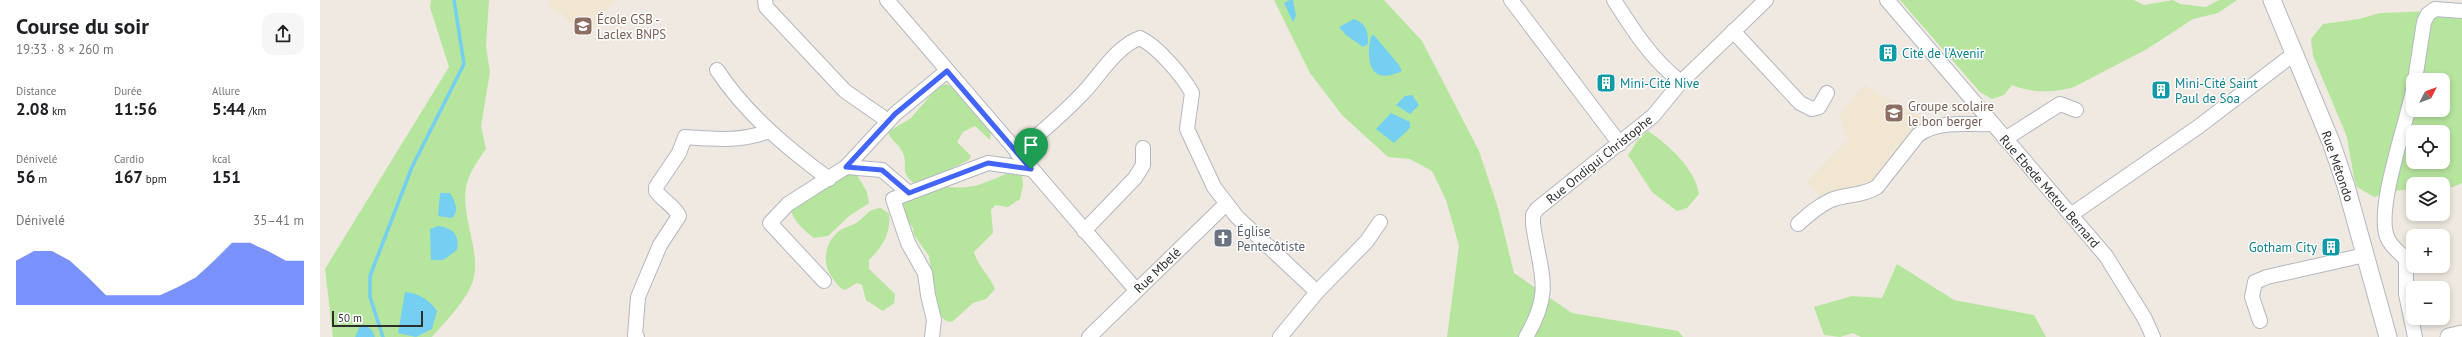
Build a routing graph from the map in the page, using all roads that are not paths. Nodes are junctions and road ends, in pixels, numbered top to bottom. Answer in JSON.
{"nodes":[{"id":1,"x":765,"y":0,"type":"edge"},
{"id":2,"x":887,"y":0,"type":"edge"},
{"id":3,"x":1511,"y":0,"type":"edge"},
{"id":4,"x":1614,"y":0,"type":"edge"},
{"id":5,"x":1765,"y":0,"type":"edge"},
{"id":6,"x":1887,"y":0,"type":"edge"},
{"id":7,"x":2272,"y":0,"type":"edge"},
{"id":8,"x":2462,"y":11,"type":"edge"},
{"id":9,"x":1733,"y":31,"type":"junction"},
{"id":10,"x":2295,"y":53,"type":"junction"},
{"id":11,"x":717,"y":70,"type":"dead end"},
{"id":12,"x":947,"y":71,"type":"junction"},
{"id":13,"x":2416,"y":73,"type":"edge"},
{"id":14,"x":1681,"y":82,"type":"junction"},
{"id":15,"x":1827,"y":93,"type":"dead end"},
{"id":16,"x":2076,"y":110,"type":"dead end"},
{"id":17,"x":2406,"y":117,"type":"edge"},
{"id":18,"x":888,"y":121,"type":"junction"},
{"id":19,"x":1991,"y":124,"type":"junction"},
{"id":20,"x":769,"y":131,"type":"junction"},
{"id":21,"x":2005,"y":139,"type":"junction"},
{"id":22,"x":1620,"y":144,"type":"junction"},
{"id":23,"x":1143,"y":148,"type":"dead end"},
{"id":24,"x":1017,"y":153,"type":"junction"},
{"id":25,"x":846,"y":167,"type":"junction"},
{"id":26,"x":1031,"y":169,"type":"junction"},
{"id":27,"x":829,"y":179,"type":"junction"},
{"id":28,"x":909,"y":193,"type":"junction"},
{"id":29,"x":1226,"y":204,"type":"junction"},
{"id":30,"x":2072,"y":214,"type":"junction"},
{"id":31,"x":1380,"y":222,"type":"dead end"},
{"id":32,"x":1798,"y":224,"type":"dead end"},
{"id":33,"x":1084,"y":231,"type":"junction"},
{"id":34,"x":2365,"y":255,"type":"junction"},
{"id":35,"x":824,"y":281,"type":"dead end"},
{"id":36,"x":1136,"y":290,"type":"junction"},
{"id":37,"x":1317,"y":292,"type":"junction"},
{"id":38,"x":2260,"y":321,"type":"dead end"},
{"id":39,"x":2462,"y":334,"type":"edge"},
{"id":40,"x":637,"y":337,"type":"edge"},
{"id":41,"x":932,"y":337,"type":"edge"},
{"id":42,"x":1089,"y":337,"type":"edge"},
{"id":43,"x":1280,"y":337,"type":"edge"},
{"id":44,"x":1526,"y":337,"type":"edge"},
{"id":45,"x":2153,"y":337,"type":"edge"},
{"id":46,"x":2388,"y":337,"type":"edge"},
{"id":47,"x":2415,"y":337,"type":"edge"},
{"id":48,"x":2449,"y":337,"type":"edge"}],
"edges":[{"from":1,"to":18,"type":"street"},
{"from":2,"to":12,"type":"street"},
{"from":3,"to":22,"type":"street"},
{"from":4,"to":14,"type":"street"},
{"from":5,"to":9,"type":"street","name":"Rue Ondigui Christophe"},
{"from":6,"to":19,"type":"street","name":"Rue Ebede Metou Bernard"},
{"from":7,"to":10,"type":"street","name":"Rue Métondo"},
{"from":8,"to":13,"type":"street"},
{"from":9,"to":14,"type":"street","name":"Rue Ondigui Christophe"},
{"from":9,"to":15,"type":"street"},
{"from":10,"to":30,"type":"street"},
{"from":10,"to":34,"type":"street","name":"Rue Métondo"},
{"from":11,"to":20,"type":"street"},
{"from":12,"to":18,"type":"street"},
{"from":12,"to":24,"type":"street"},
{"from":14,"to":22,"type":"street","name":"Rue Ondigui Christophe"},
{"from":16,"to":21,"type":"street"},
{"from":17,"to":47,"type":"street"},
{"from":18,"to":25,"type":"street"},
{"from":19,"to":21,"type":"street","name":"Rue Ebede Metou Bernard"},
{"from":19,"to":32,"type":"street"},
{"from":20,"to":27,"type":"street"},
{"from":20,"to":40,"type":"street"},
{"from":21,"to":30,"type":"street","name":"Rue Ebede Metou Bernard"},
{"from":22,"to":44,"type":"street","name":"Rue Ondigui Christophe"},
{"from":23,"to":33,"type":"street"},
{"from":24,"to":26,"type":"street"},
{"from":24,"to":29,"type":"street"},
{"from":25,"to":27,"type":"street"},
{"from":25,"to":28,"type":"street"},
{"from":26,"to":28,"type":"street"},
{"from":26,"to":33,"type":"street"},
{"from":27,"to":35,"type":"street"},
{"from":28,"to":41,"type":"street"},
{"from":29,"to":36,"type":"street","name":"Rue Mbelé"},
{"from":29,"to":37,"type":"street"},
{"from":30,"to":45,"type":"street","name":"Rue Ebede Metou Bernard"},
{"from":31,"to":37,"type":"street"},
{"from":33,"to":36,"type":"street"},
{"from":34,"to":38,"type":"street"},
{"from":34,"to":46,"type":"street","name":"Rue Métondo"},
{"from":36,"to":42,"type":"street","name":"Rue Mbelé"},
{"from":37,"to":43,"type":"street"},
{"from":39,"to":48,"type":"street"}]}
